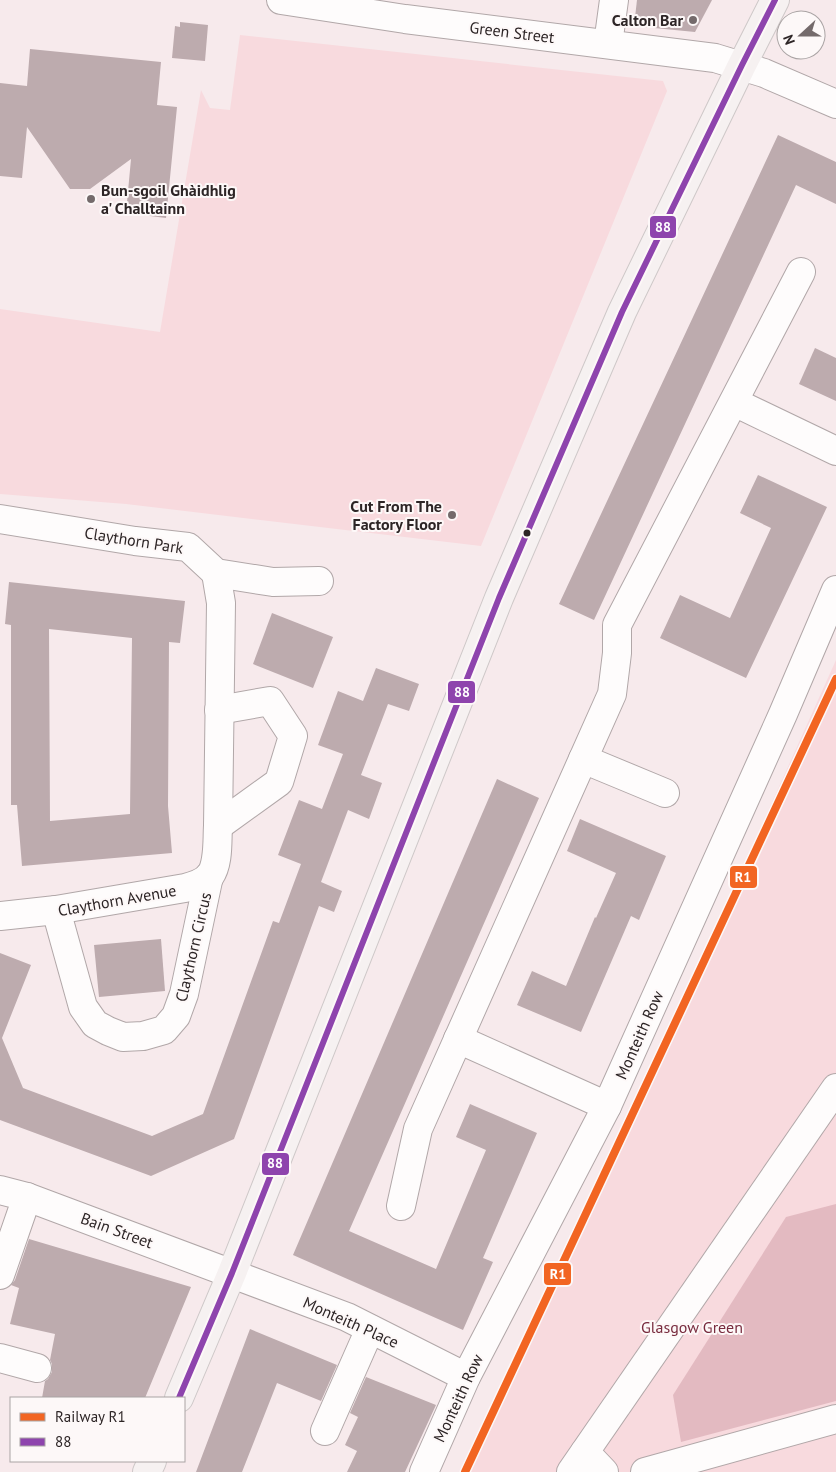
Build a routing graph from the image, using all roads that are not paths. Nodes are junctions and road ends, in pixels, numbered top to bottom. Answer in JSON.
{"nodes":[{"id":1,"x":281,"y":0,"type":"edge"},
{"id":2,"x":614,"y":0,"type":"edge"},
{"id":3,"x":775,"y":0,"type":"edge"},
{"id":4,"x":406,"y":9,"type":"edge"},
{"id":5,"x":608,"y":44,"type":"junction"},
{"id":6,"x":742,"y":65,"type":"junction"},
{"id":7,"x":836,"y":104,"type":"edge"},
{"id":8,"x":801,"y":272,"type":"dead end"},
{"id":9,"x":734,"y":402,"type":"junction"},
{"id":10,"x":836,"y":451,"type":"edge"},
{"id":11,"x":0,"y":519,"type":"edge"},
{"id":12,"x":216,"y":573,"type":"junction"},
{"id":13,"x":319,"y":582,"type":"dead end"},
{"id":14,"x":836,"y":590,"type":"edge"},
{"id":15,"x":219,"y":710,"type":"junction"},
{"id":16,"x":583,"y":759,"type":"junction"},
{"id":17,"x":665,"y":793,"type":"dead end"},
{"id":18,"x":218,"y":826,"type":"junction"},
{"id":19,"x":209,"y":876,"type":"junction"},
{"id":20,"x":56,"y":910,"type":"junction"},
{"id":21,"x":0,"y":916,"type":"edge"},
{"id":22,"x":458,"y":1039,"type":"junction"},
{"id":23,"x":836,"y":1088,"type":"edge"},
{"id":24,"x":607,"y":1106,"type":"junction"},
{"id":25,"x":0,"y":1190,"type":"edge"},
{"id":26,"x":26,"y":1197,"type":"junction"},
{"id":27,"x":401,"y":1206,"type":"dead end"},
{"id":28,"x":232,"y":1273,"type":"junction"},
{"id":29,"x":0,"y":1275,"type":"edge"},
{"id":30,"x":370,"y":1329,"type":"junction"},
{"id":31,"x":0,"y":1358,"type":"edge"},
{"id":32,"x":37,"y":1368,"type":"dead end"},
{"id":33,"x":466,"y":1378,"type":"junction"},
{"id":34,"x":179,"y":1397,"type":"edge"},
{"id":35,"x":836,"y":1419,"type":"edge"},
{"id":36,"x":325,"y":1431,"type":"dead end"},
{"id":37,"x":578,"y":1462,"type":"edge"},
{"id":38,"x":424,"y":1472,"type":"edge"},
{"id":39,"x":604,"y":1472,"type":"edge"},
{"id":40,"x":645,"y":1472,"type":"edge"}],
"edges":[{"from":1,"to":4,"type":"street","name":"Green Street"},
{"from":2,"to":5,"type":"street"},
{"from":3,"to":6,"type":"main road"},
{"from":4,"to":5,"type":"street","name":"Green Street"},
{"from":5,"to":6,"type":"street","name":"Green Street"},
{"from":6,"to":7,"type":"street","name":"Green Street"},
{"from":6,"to":28,"type":"main road"},
{"from":8,"to":9,"type":"street"},
{"from":9,"to":10,"type":"street"},
{"from":9,"to":16,"type":"street"},
{"from":11,"to":12,"type":"street","name":"Claythorn Park"},
{"from":12,"to":13,"type":"street"},
{"from":12,"to":15,"type":"street"},
{"from":14,"to":24,"type":"street","name":"Monteith Row"},
{"from":15,"to":18,"type":"street"},
{"from":15,"to":18,"type":"street"},
{"from":16,"to":17,"type":"street"},
{"from":16,"to":22,"type":"street"},
{"from":18,"to":19,"type":"street"},
{"from":19,"to":20,"type":"street","name":"Claythorn Avenue"},
{"from":19,"to":20,"type":"street","name":"Claythorn Circus"},
{"from":20,"to":21,"type":"street","name":"Claythorn Avenue"},
{"from":22,"to":24,"type":"street"},
{"from":22,"to":27,"type":"street"},
{"from":23,"to":37,"type":"street"},
{"from":24,"to":33,"type":"street","name":"Monteith Row"},
{"from":25,"to":26,"type":"street","name":"Bain Street"},
{"from":26,"to":28,"type":"street","name":"Bain Street"},
{"from":26,"to":29,"type":"street"},
{"from":28,"to":30,"type":"street","name":"Monteith Place"},
{"from":28,"to":34,"type":"main road"},
{"from":30,"to":33,"type":"street","name":"Monteith Place"},
{"from":30,"to":36,"type":"street"},
{"from":31,"to":32,"type":"street"},
{"from":33,"to":38,"type":"street","name":"Monteith Row"},
{"from":35,"to":40,"type":"street"},
{"from":37,"to":39,"type":"street"}]}
